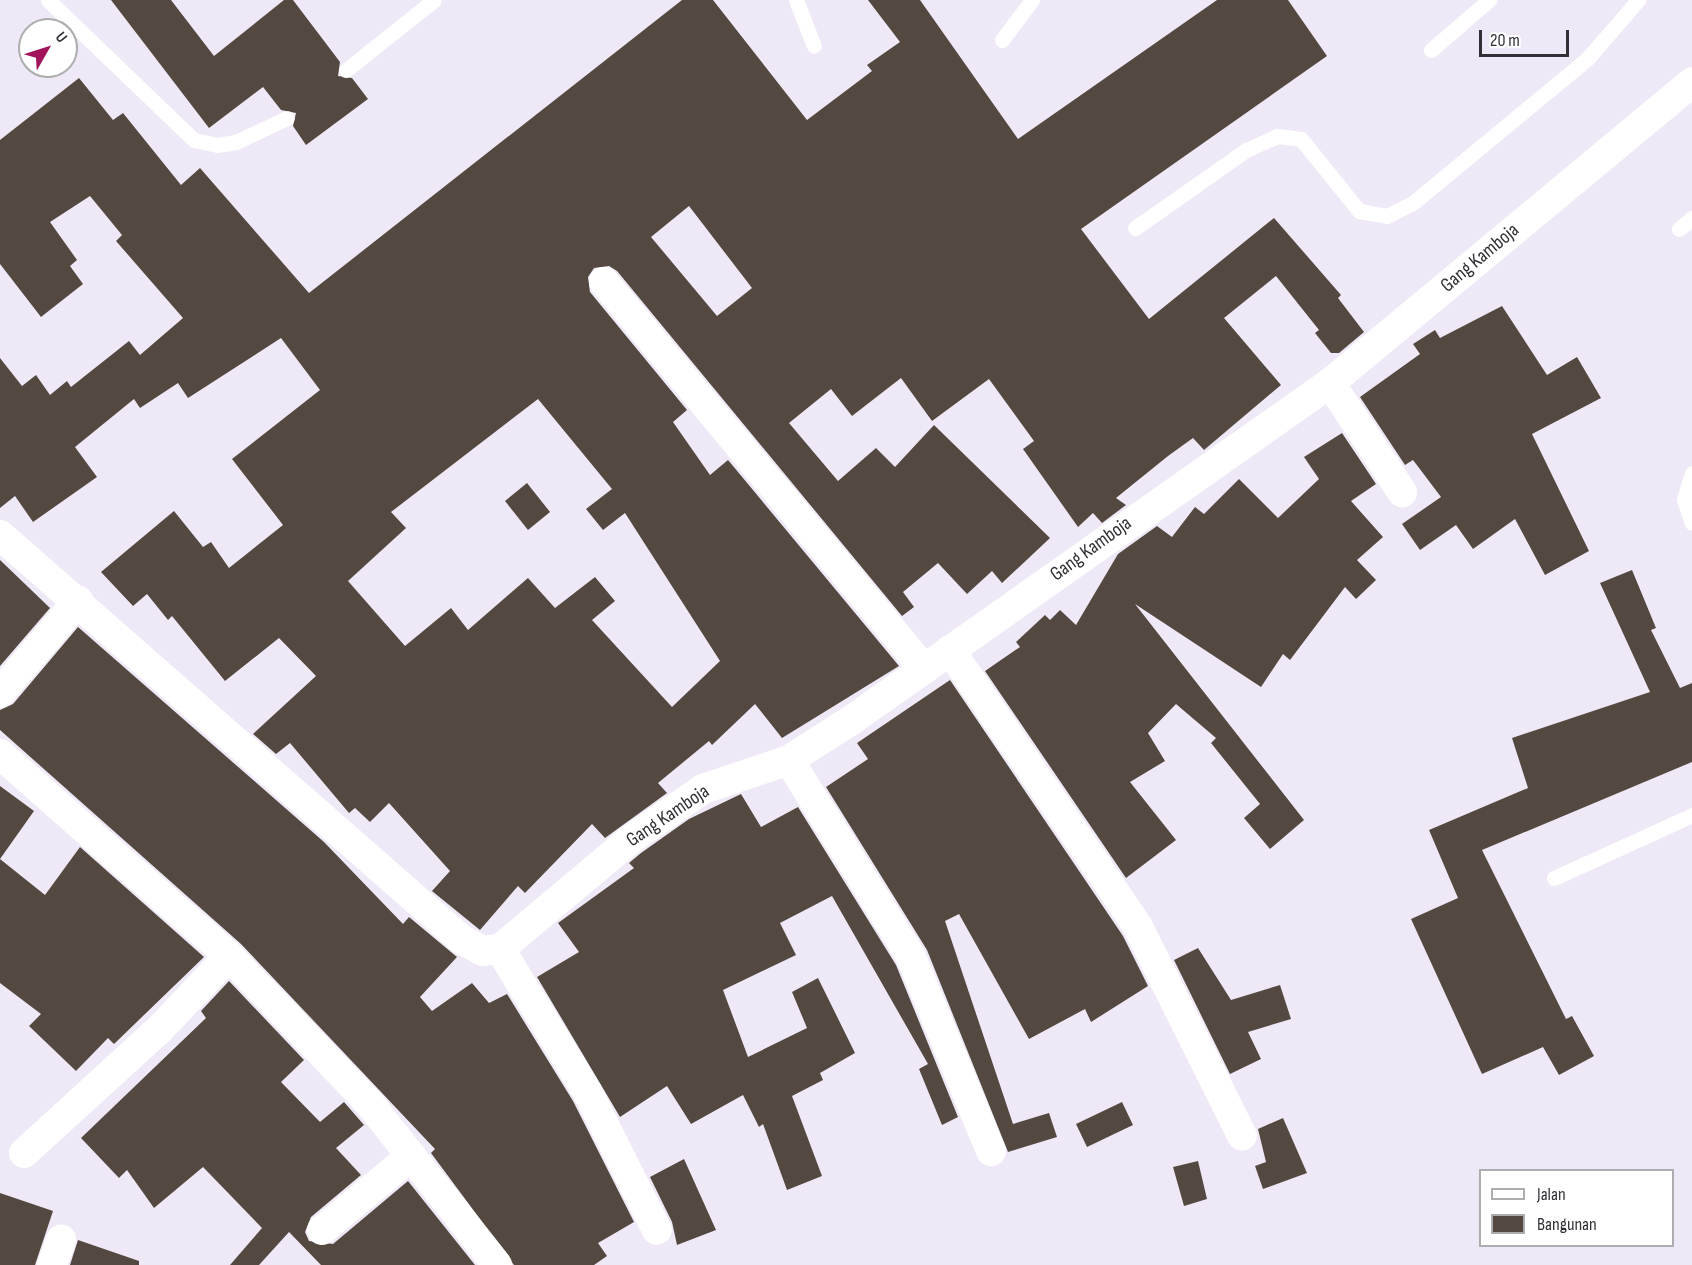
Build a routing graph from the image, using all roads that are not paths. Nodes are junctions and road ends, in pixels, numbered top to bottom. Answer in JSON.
{"nodes":[{"id":1,"x":48,"y":0,"type":"edge"},
{"id":2,"x":434,"y":0,"type":"edge"},
{"id":3,"x":796,"y":0,"type":"edge"},
{"id":4,"x":1032,"y":0,"type":"edge"},
{"id":5,"x":1489,"y":0,"type":"edge"},
{"id":6,"x":1638,"y":0,"type":"edge"},
{"id":7,"x":1002,"y":40,"type":"dead end"},
{"id":8,"x":814,"y":46,"type":"dead end"},
{"id":9,"x":1431,"y":50,"type":"dead end"},
{"id":10,"x":346,"y":70,"type":"dead end"},
{"id":11,"x":1692,"y":82,"type":"edge"},
{"id":12,"x":287,"y":118,"type":"dead end"},
{"id":13,"x":1692,"y":218,"type":"edge"},
{"id":14,"x":1135,"y":228,"type":"dead end"},
{"id":15,"x":1679,"y":229,"type":"dead end"},
{"id":16,"x":604,"y":282,"type":"dead end"},
{"id":17,"x":1330,"y":383,"type":"junction"},
{"id":18,"x":1692,"y":473,"type":"edge"},
{"id":19,"x":1402,"y":492,"type":"dead end"},
{"id":20,"x":1692,"y":524,"type":"edge"},
{"id":21,"x":0,"y":535,"type":"edge"},
{"id":22,"x":78,"y":601,"type":"junction"},
{"id":23,"x":950,"y":650,"type":"junction"},
{"id":24,"x":924,"y":669,"type":"junction"},
{"id":25,"x":0,"y":693,"type":"edge"},
{"id":26,"x":0,"y":754,"type":"edge"},
{"id":27,"x":789,"y":760,"type":"junction"},
{"id":28,"x":1692,"y":815,"type":"edge"},
{"id":29,"x":1554,"y":878,"type":"dead end"},
{"id":30,"x":500,"y":949,"type":"junction"},
{"id":31,"x":229,"y":956,"type":"junction"},
{"id":32,"x":1242,"y":1136,"type":"dead end"},
{"id":33,"x":991,"y":1151,"type":"dead end"},
{"id":34,"x":24,"y":1153,"type":"dead end"},
{"id":35,"x":411,"y":1156,"type":"junction"},
{"id":36,"x":322,"y":1230,"type":"dead end"},
{"id":37,"x":657,"y":1230,"type":"dead end"},
{"id":38,"x":496,"y":1265,"type":"edge"}],
"edges":[{"from":1,"to":12,"type":"lane"},
{"from":2,"to":10,"type":"lane"},
{"from":3,"to":8,"type":"lane"},
{"from":4,"to":7,"type":"lane"},
{"from":5,"to":9,"type":"lane"},
{"from":6,"to":14,"type":"lane"},
{"from":11,"to":17,"type":"street","name":"Gang Kamboja"},
{"from":13,"to":15,"type":"lane"},
{"from":16,"to":24,"type":"street"},
{"from":17,"to":19,"type":"street"},
{"from":17,"to":23,"type":"street","name":"Gang Kamboja"},
{"from":18,"to":20,"type":"lane"},
{"from":21,"to":22,"type":"street"},
{"from":22,"to":25,"type":"street"},
{"from":22,"to":30,"type":"street"},
{"from":23,"to":24,"type":"street","name":"Gang Kamboja"},
{"from":23,"to":32,"type":"street"},
{"from":24,"to":27,"type":"street","name":"Gang Kamboja"},
{"from":26,"to":31,"type":"street"},
{"from":27,"to":30,"type":"street","name":"Gang Kamboja"},
{"from":27,"to":33,"type":"street"},
{"from":28,"to":29,"type":"lane"},
{"from":30,"to":37,"type":"street"},
{"from":31,"to":34,"type":"street"},
{"from":31,"to":35,"type":"street"},
{"from":35,"to":36,"type":"street"},
{"from":35,"to":38,"type":"street"}]}
